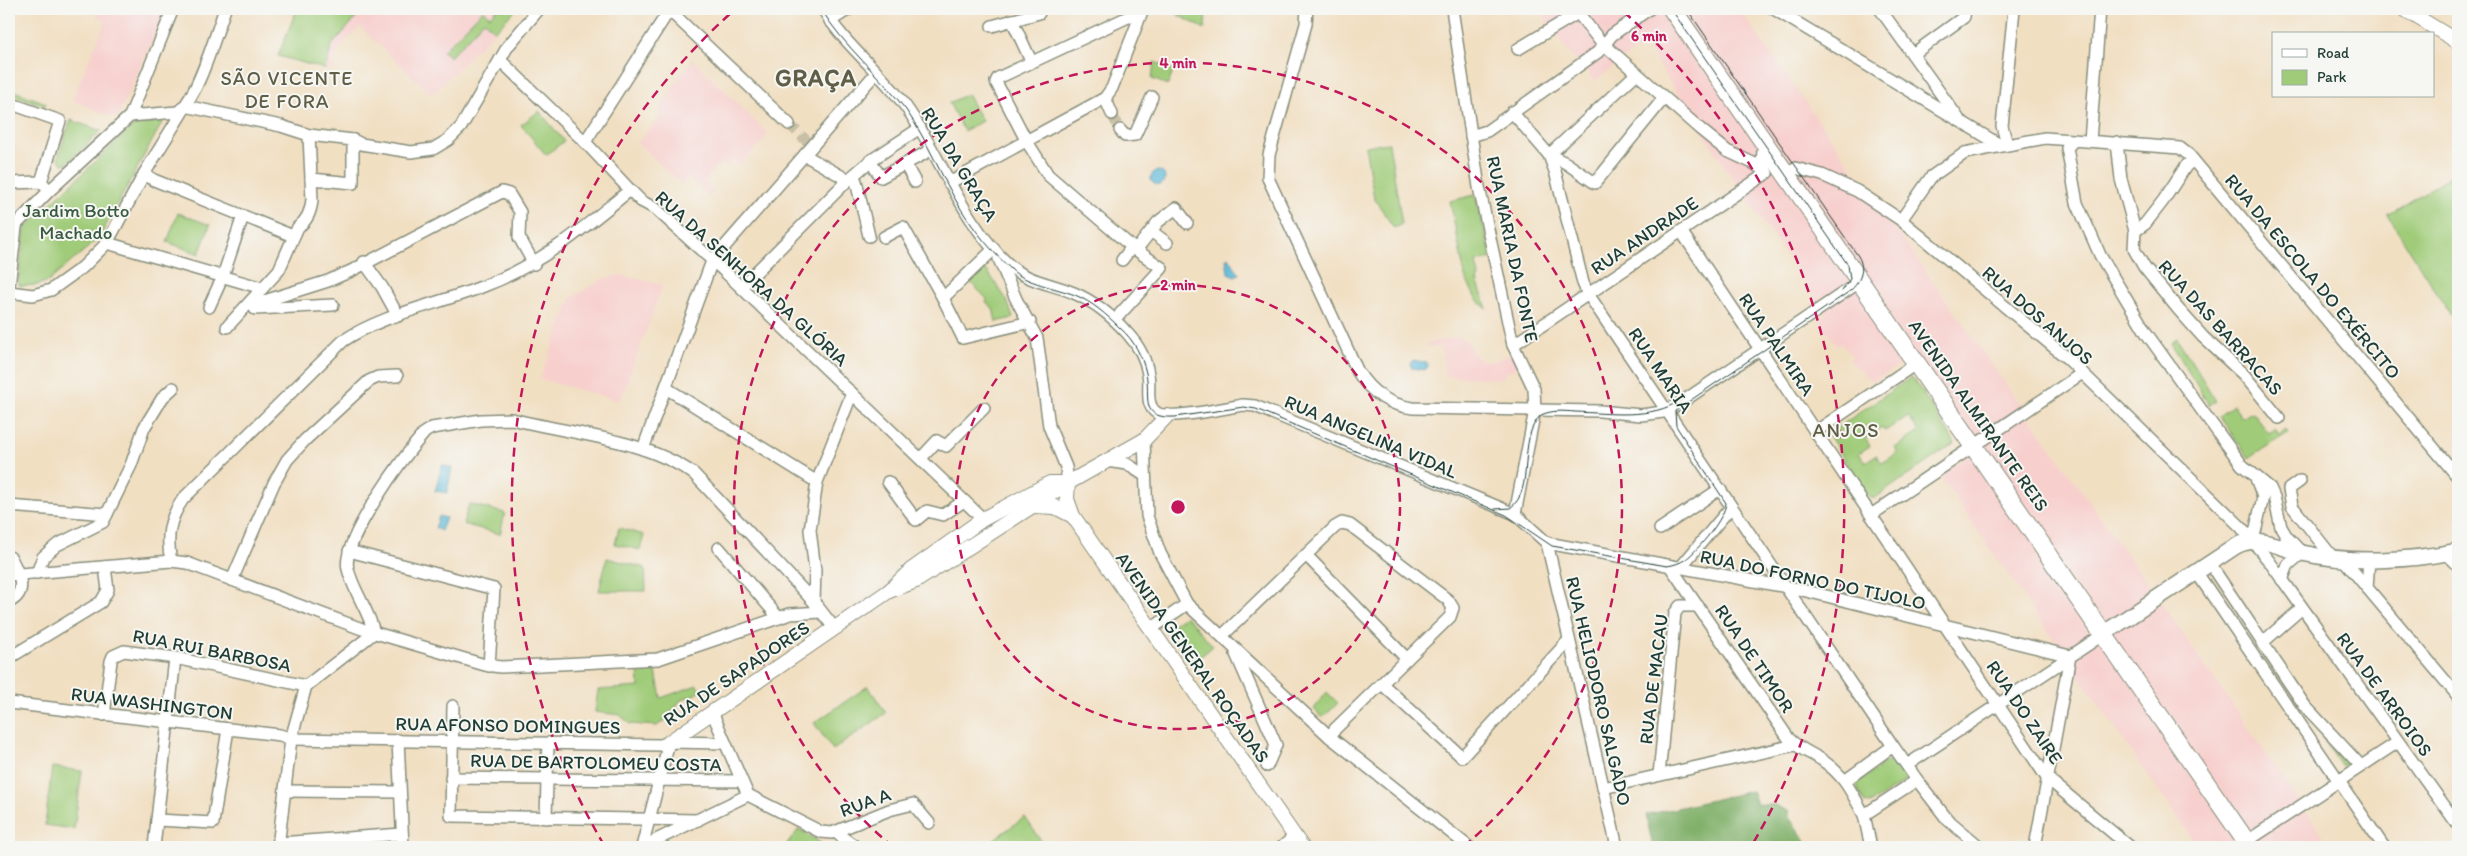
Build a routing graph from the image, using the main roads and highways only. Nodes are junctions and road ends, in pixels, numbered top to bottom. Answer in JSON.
{"nodes":[{"id":1,"x":1672,"y":9,"type":"edge"},
{"id":2,"x":1684,"y":9,"type":"edge"},
{"id":3,"x":1782,"y":170,"type":"junction"},
{"id":4,"x":1865,"y":278,"type":"junction"},
{"id":5,"x":1978,"y":443,"type":"junction"},
{"id":6,"x":2453,"y":553,"type":"edge"},
{"id":7,"x":2108,"y":631,"type":"junction"},
{"id":8,"x":2253,"y":843,"type":"edge"}],
"edges":[{"from":1,"to":3,"type":"main road","name":"AVENIDA ALMIRANTE REIS"},
{"from":2,"to":3,"type":"main road","name":"AVENIDA ALMIRANTE REIS"},
{"from":3,"to":4,"type":"main road","name":"AVENIDA ALMIRANTE REIS"},
{"from":4,"to":5,"type":"main road","name":"AVENIDA ALMIRANTE REIS"},
{"from":4,"to":5,"type":"main road","name":"AVENIDA ALMIRANTE REIS"},
{"from":5,"to":7,"type":"main road","name":"AVENIDA ALMIRANTE REIS"},
{"from":6,"to":7,"type":"main road"},
{"from":7,"to":8,"type":"main road","name":"AVENIDA ALMIRANTE REIS"}]}
